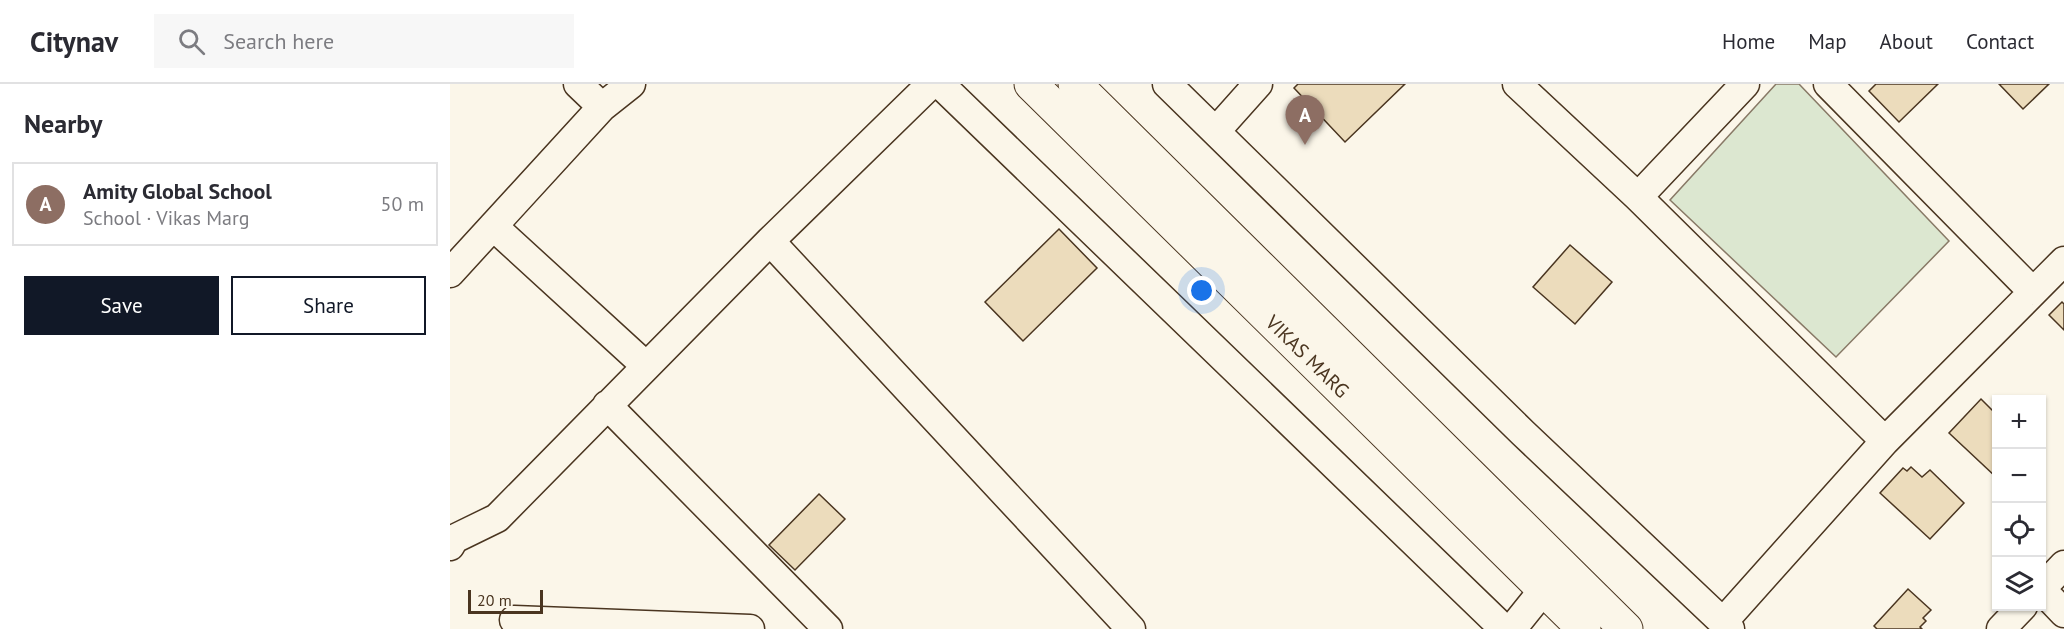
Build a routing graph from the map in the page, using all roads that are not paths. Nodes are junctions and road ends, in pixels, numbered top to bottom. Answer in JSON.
{"nodes":[{"id":1,"x":578,"y":84,"type":"edge"},
{"id":2,"x":631,"y":84,"type":"edge"},
{"id":3,"x":931,"y":84,"type":"edge"},
{"id":4,"x":940,"y":84,"type":"edge"},
{"id":5,"x":1031,"y":84,"type":"edge"},
{"id":6,"x":1076,"y":84,"type":"edge"},
{"id":7,"x":1167,"y":84,"type":"edge"},
{"id":8,"x":1258,"y":84,"type":"edge"},
{"id":9,"x":1517,"y":84,"type":"edge"},
{"id":10,"x":1745,"y":84,"type":"edge"},
{"id":11,"x":1828,"y":84,"type":"edge"},
{"id":12,"x":602,"y":107,"type":"junction"},
{"id":13,"x":1216,"y":131,"type":"junction"},
{"id":14,"x":1638,"y":197,"type":"junction"},
{"id":15,"x":493,"y":226,"type":"junction"},
{"id":16,"x":770,"y":242,"type":"junction"},
{"id":17,"x":2064,"y":261,"type":"edge"},
{"id":18,"x":450,"y":273,"type":"edge"},
{"id":19,"x":2031,"y":291,"type":"junction"},
{"id":20,"x":646,"y":366,"type":"junction"},
{"id":21,"x":607,"y":405,"type":"junction"},
{"id":22,"x":1885,"y":441,"type":"junction"},
{"id":23,"x":450,"y":546,"type":"edge"},
{"id":24,"x":2064,"y":565,"type":"edge"},
{"id":25,"x":1552,"y":577,"type":"junction"},
{"id":26,"x":2046,"y":585,"type":"edge"},
{"id":27,"x":2046,"y":593,"type":"edge"},
{"id":28,"x":2018,"y":611,"type":"edge"},
{"id":29,"x":2064,"y":613,"type":"edge"},
{"id":30,"x":514,"y":620,"type":"dead end"},
{"id":31,"x":817,"y":626,"type":"edge"},
{"id":32,"x":1727,"y":626,"type":"edge"},
{"id":33,"x":750,"y":629,"type":"edge"},
{"id":34,"x":1131,"y":629,"type":"edge"},
{"id":35,"x":1503,"y":629,"type":"edge"},
{"id":36,"x":1512,"y":629,"type":"edge"},
{"id":37,"x":1584,"y":629,"type":"edge"},
{"id":38,"x":1626,"y":629,"type":"edge"},
{"id":39,"x":2001,"y":629,"type":"edge"}],
"edges":[{"from":1,"to":12,"type":"street"},
{"from":2,"to":12,"type":"street"},
{"from":3,"to":16,"type":"street"},
{"from":4,"to":35,"type":"street"},
{"from":5,"to":25,"type":"main road","name":"VIKAS MARG"},
{"from":6,"to":25,"type":"main road","name":"VIKAS MARG"},
{"from":7,"to":13,"type":"street"},
{"from":8,"to":13,"type":"street"},
{"from":9,"to":14,"type":"street"},
{"from":10,"to":14,"type":"street"},
{"from":11,"to":19,"type":"street"},
{"from":12,"to":15,"type":"street"},
{"from":13,"to":32,"type":"street"},
{"from":14,"to":22,"type":"street"},
{"from":15,"to":18,"type":"street"},
{"from":15,"to":20,"type":"street"},
{"from":16,"to":20,"type":"street"},
{"from":16,"to":34,"type":"street"},
{"from":17,"to":19,"type":"street"},
{"from":19,"to":22,"type":"street"},
{"from":20,"to":21,"type":"street"},
{"from":21,"to":23,"type":"street"},
{"from":21,"to":31,"type":"street"},
{"from":22,"to":32,"type":"street"},
{"from":24,"to":26,"type":"street"},
{"from":25,"to":36,"type":"street"},
{"from":25,"to":37,"type":"main road","name":"VIKAS MARG"},
{"from":25,"to":38,"type":"main road","name":"VIKAS MARG"},
{"from":27,"to":29,"type":"street"},
{"from":28,"to":39,"type":"street"},
{"from":30,"to":33,"type":"street"}]}
